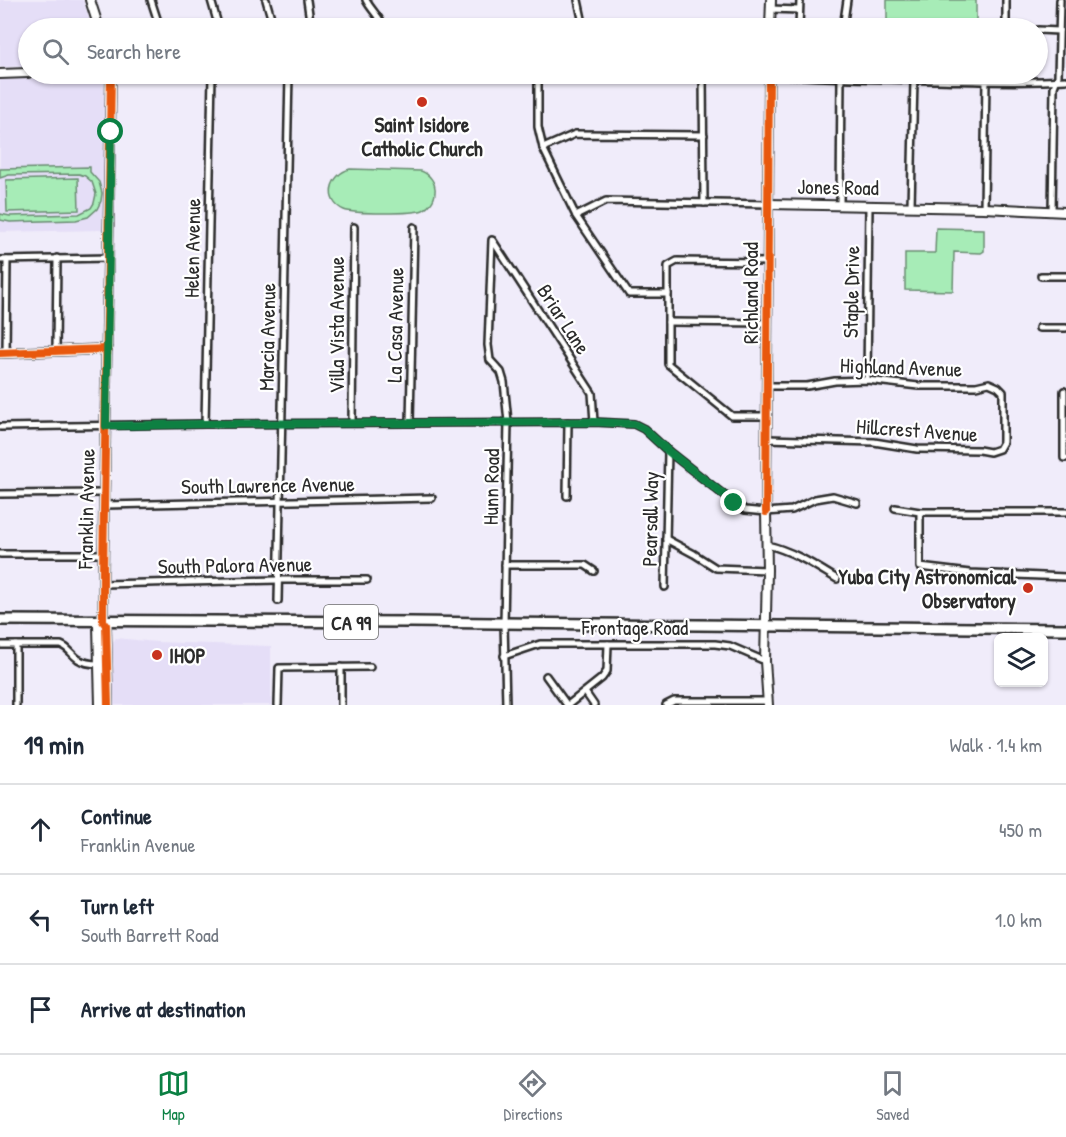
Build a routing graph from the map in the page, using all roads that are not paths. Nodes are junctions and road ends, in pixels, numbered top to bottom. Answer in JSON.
{"nodes":[{"id":1,"x":90,"y":0,"type":"edge"},
{"id":2,"x":151,"y":0,"type":"edge"},
{"id":3,"x":211,"y":0,"type":"edge"},
{"id":4,"x":266,"y":0,"type":"edge"},
{"id":5,"x":307,"y":0,"type":"edge"},
{"id":6,"x":366,"y":0,"type":"edge"},
{"id":7,"x":578,"y":0,"type":"edge"},
{"id":8,"x":800,"y":0,"type":"edge"},
{"id":9,"x":847,"y":0,"type":"edge"},
{"id":10,"x":1006,"y":0,"type":"edge"},
{"id":11,"x":1060,"y":0,"type":"edge"},
{"id":12,"x":771,"y":4,"type":"edge"},
{"id":13,"x":799,"y":9,"type":"junction"},
{"id":14,"x":96,"y":18,"type":"edge"},
{"id":15,"x":157,"y":18,"type":"edge"},
{"id":16,"x":216,"y":18,"type":"edge"},
{"id":17,"x":271,"y":18,"type":"edge"},
{"id":18,"x":310,"y":18,"type":"edge"},
{"id":19,"x":378,"y":18,"type":"edge"},
{"id":20,"x":582,"y":18,"type":"edge"},
{"id":21,"x":799,"y":18,"type":"edge"},
{"id":22,"x":844,"y":18,"type":"edge"},
{"id":23,"x":1006,"y":18,"type":"edge"},
{"id":24,"x":1048,"y":30,"type":"edge"},
{"id":25,"x":1059,"y":31,"type":"junction"},
{"id":26,"x":18,"y":73,"type":"edge"},
{"id":27,"x":0,"y":74,"type":"edge"},
{"id":28,"x":1066,"y":80,"type":"edge"},
{"id":29,"x":1056,"y":81,"type":"junction"},
{"id":30,"x":1048,"y":82,"type":"edge"},
{"id":31,"x":111,"y":84,"type":"edge"},
{"id":32,"x":212,"y":84,"type":"edge"},
{"id":33,"x":289,"y":84,"type":"edge"},
{"id":34,"x":538,"y":84,"type":"edge"},
{"id":35,"x":704,"y":84,"type":"edge"},
{"id":36,"x":769,"y":84,"type":"edge"},
{"id":37,"x":841,"y":84,"type":"edge"},
{"id":38,"x":914,"y":84,"type":"edge"},
{"id":39,"x":986,"y":84,"type":"edge"},
{"id":40,"x":704,"y":135,"type":"junction"},
{"id":41,"x":543,"y":148,"type":"junction"},
{"id":42,"x":704,"y":203,"type":"junction"},
{"id":43,"x":768,"y":204,"type":"junction"},
{"id":44,"x":840,"y":205,"type":"junction"},
{"id":45,"x":869,"y":205,"type":"junction"},
{"id":46,"x":911,"y":206,"type":"junction"},
{"id":47,"x":984,"y":208,"type":"junction"},
{"id":48,"x":1053,"y":211,"type":"junction"},
{"id":49,"x":1066,"y":212,"type":"edge"},
{"id":50,"x":576,"y":216,"type":"junction"},
{"id":51,"x":354,"y":227,"type":"dead end"},
{"id":52,"x":414,"y":227,"type":"dead end"},
{"id":53,"x":492,"y":240,"type":"joint"},
{"id":54,"x":57,"y":258,"type":"junction"},
{"id":55,"x":109,"y":258,"type":"junction"},
{"id":56,"x":0,"y":260,"type":"edge"},
{"id":57,"x":7,"y":260,"type":"junction"},
{"id":58,"x":768,"y":262,"type":"junction"},
{"id":59,"x":1041,"y":276,"type":"dead end"},
{"id":60,"x":1066,"y":276,"type":"edge"},
{"id":61,"x":668,"y":294,"type":"junction"},
{"id":62,"x":668,"y":322,"type":"junction"},
{"id":63,"x":767,"y":323,"type":"junction"},
{"id":64,"x":1040,"y":328,"type":"dead end"},
{"id":65,"x":1066,"y":328,"type":"edge"},
{"id":66,"x":107,"y":349,"type":"junction"},
{"id":67,"x":56,"y":351,"type":"junction"},
{"id":68,"x":3,"y":353,"type":"edge"},
{"id":69,"x":867,"y":380,"type":"junction"},
{"id":70,"x":767,"y":386,"type":"junction"},
{"id":71,"x":998,"y":387,"type":"joint"},
{"id":72,"x":1064,"y":391,"type":"dead end"},
{"id":73,"x":767,"y":416,"type":"junction"},
{"id":74,"x":508,"y":422,"type":"junction"},
{"id":75,"x":568,"y":422,"type":"junction"},
{"id":76,"x":594,"y":422,"type":"junction"},
{"id":77,"x":281,"y":423,"type":"junction"},
{"id":78,"x":352,"y":423,"type":"junction"},
{"id":79,"x":410,"y":423,"type":"junction"},
{"id":80,"x":205,"y":424,"type":"junction"},
{"id":81,"x":106,"y":426,"type":"junction"},
{"id":82,"x":0,"y":427,"type":"edge"},
{"id":83,"x":766,"y":439,"type":"junction"},
{"id":84,"x":668,"y":451,"type":"junction"},
{"id":85,"x":1066,"y":458,"type":"edge"},
{"id":86,"x":105,"y":493,"type":"junction"},
{"id":87,"x":0,"y":494,"type":"edge"},
{"id":88,"x":567,"y":495,"type":"dead end"},
{"id":89,"x":432,"y":498,"type":"dead end"},
{"id":90,"x":280,"y":501,"type":"junction"},
{"id":91,"x":857,"y":502,"type":"dead end"},
{"id":92,"x":105,"y":505,"type":"junction"},
{"id":93,"x":894,"y":508,"type":"dead end"},
{"id":94,"x":766,"y":512,"type":"junction"},
{"id":95,"x":921,"y":512,"type":"junction"},
{"id":96,"x":1066,"y":512,"type":"edge"},
{"id":97,"x":666,"y":539,"type":"junction"},
{"id":98,"x":767,"y":545,"type":"junction"},
{"id":99,"x":0,"y":554,"type":"edge"},
{"id":100,"x":104,"y":554,"type":"junction"},
{"id":101,"x":505,"y":565,"type":"junction"},
{"id":102,"x":767,"y":570,"type":"junction"},
{"id":103,"x":594,"y":571,"type":"dead end"},
{"id":104,"x":1066,"y":578,"type":"edge"},
{"id":105,"x":837,"y":579,"type":"dead end"},
{"id":106,"x":278,"y":580,"type":"junction"},
{"id":107,"x":367,"y":580,"type":"dead end"},
{"id":108,"x":103,"y":584,"type":"junction"},
{"id":109,"x":665,"y":587,"type":"dead end"},
{"id":110,"x":278,"y":601,"type":"dead end"},
{"id":111,"x":0,"y":620,"type":"edge"},
{"id":112,"x":103,"y":621,"type":"junction"},
{"id":113,"x":504,"y":624,"type":"junction"},
{"id":114,"x":765,"y":626,"type":"junction"},
{"id":115,"x":1066,"y":629,"type":"edge"},
{"id":116,"x":608,"y":644,"type":"junction"},
{"id":117,"x":0,"y":645,"type":"edge"},
{"id":118,"x":16,"y":645,"type":"junction"},
{"id":119,"x":504,"y":656,"type":"junction"},
{"id":120,"x":765,"y":661,"type":"junction"},
{"id":121,"x":99,"y":664,"type":"junction"},
{"id":122,"x":341,"y":667,"type":"junction"},
{"id":123,"x":370,"y":667,"type":"dead end"},
{"id":124,"x":546,"y":676,"type":"dead end"},
{"id":125,"x":585,"y":692,"type":"junction"},
{"id":126,"x":768,"y":703,"type":"edge"},
{"id":127,"x":16,"y":705,"type":"edge"},
{"id":128,"x":100,"y":705,"type":"edge"},
{"id":129,"x":108,"y":705,"type":"edge"},
{"id":130,"x":278,"y":705,"type":"edge"},
{"id":131,"x":341,"y":705,"type":"edge"},
{"id":132,"x":506,"y":705,"type":"edge"},
{"id":133,"x":567,"y":705,"type":"edge"},
{"id":134,"x":594,"y":705,"type":"edge"},
{"id":135,"x":666,"y":705,"type":"edge"}],
"edges":[{"from":1,"to":14,"type":"street"},
{"from":2,"to":15,"type":"street"},
{"from":3,"to":16,"type":"street"},
{"from":4,"to":17,"type":"street"},
{"from":5,"to":18,"type":"street"},
{"from":6,"to":19,"type":"street"},
{"from":7,"to":20,"type":"street"},
{"from":8,"to":13,"type":"street"},
{"from":9,"to":22,"type":"street"},
{"from":10,"to":23,"type":"street"},
{"from":11,"to":25,"type":"street"},
{"from":12,"to":13,"type":"street"},
{"from":13,"to":21,"type":"street"},
{"from":24,"to":25,"type":"street"},
{"from":25,"to":29,"type":"street"},
{"from":26,"to":27,"type":"street"},
{"from":28,"to":29,"type":"street"},
{"from":29,"to":30,"type":"street"},
{"from":29,"to":48,"type":"street"},
{"from":31,"to":55,"type":"street","name":"Franklin Avenue"},
{"from":32,"to":80,"type":"street","name":"Helen Avenue"},
{"from":33,"to":77,"type":"street","name":"Marcia Avenue"},
{"from":34,"to":41,"type":"street"},
{"from":35,"to":40,"type":"street"},
{"from":36,"to":43,"type":"street","name":"Richland Road"},
{"from":37,"to":44,"type":"street"},
{"from":38,"to":46,"type":"street"},
{"from":39,"to":47,"type":"street"},
{"from":40,"to":41,"type":"street"},
{"from":40,"to":42,"type":"street"},
{"from":41,"to":50,"type":"street"},
{"from":42,"to":43,"type":"street","name":"Jones Road"},
{"from":42,"to":50,"type":"street","name":"Jones Road"},
{"from":43,"to":44,"type":"street","name":"Jones Road"},
{"from":43,"to":58,"type":"street","name":"Richland Road"},
{"from":44,"to":45,"type":"street","name":"Jones Road"},
{"from":45,"to":46,"type":"street","name":"Jones Road"},
{"from":45,"to":69,"type":"street","name":"Staple Drive"},
{"from":46,"to":47,"type":"street","name":"Jones Road"},
{"from":47,"to":48,"type":"street","name":"Jones Road"},
{"from":48,"to":49,"type":"street","name":"Jones Road"},
{"from":50,"to":61,"type":"street"},
{"from":51,"to":78,"type":"street","name":"Villa Vista Avenue"},
{"from":52,"to":79,"type":"street","name":"La Casa Avenue"},
{"from":53,"to":74,"type":"street","name":"Hunn Road"},
{"from":53,"to":76,"type":"street","name":"Briar Lane"},
{"from":54,"to":55,"type":"street"},
{"from":54,"to":57,"type":"street"},
{"from":54,"to":67,"type":"street"},
{"from":55,"to":66,"type":"street","name":"Franklin Avenue"},
{"from":56,"to":57,"type":"street"},
{"from":57,"to":68,"type":"street"},
{"from":58,"to":61,"type":"street"},
{"from":58,"to":63,"type":"street","name":"Richland Road"},
{"from":59,"to":60,"type":"street"},
{"from":61,"to":62,"type":"street"},
{"from":62,"to":63,"type":"street"},
{"from":62,"to":73,"type":"street"},
{"from":63,"to":70,"type":"street","name":"Richland Road"},
{"from":64,"to":65,"type":"street"},
{"from":66,"to":67,"type":"street"},
{"from":66,"to":81,"type":"street","name":"Franklin Avenue"},
{"from":67,"to":68,"type":"street"},
{"from":69,"to":70,"type":"street","name":"Highland Avenue"},
{"from":69,"to":71,"type":"street","name":"Highland Avenue"},
{"from":70,"to":73,"type":"street","name":"Richland Road"},
{"from":71,"to":83,"type":"street","name":"Hillcrest Avenue"},
{"from":72,"to":85,"type":"street"},
{"from":73,"to":83,"type":"street","name":"Richland Road"},
{"from":74,"to":75,"type":"street"},
{"from":74,"to":79,"type":"street"},
{"from":74,"to":101,"type":"street","name":"Hunn Road"},
{"from":75,"to":76,"type":"street"},
{"from":75,"to":88,"type":"street"},
{"from":76,"to":84,"type":"street"},
{"from":77,"to":78,"type":"street"},
{"from":77,"to":80,"type":"street"},
{"from":77,"to":90,"type":"street","name":"Marcia Avenue"},
{"from":78,"to":79,"type":"street"},
{"from":80,"to":81,"type":"street"},
{"from":81,"to":82,"type":"street"},
{"from":81,"to":86,"type":"street","name":"Franklin Avenue"},
{"from":83,"to":94,"type":"street","name":"Richland Road"},
{"from":84,"to":94,"type":"street"},
{"from":84,"to":97,"type":"street","name":"Pearsall Way"},
{"from":86,"to":87,"type":"street"},
{"from":86,"to":92,"type":"street","name":"Franklin Avenue"},
{"from":89,"to":90,"type":"street","name":"South Lawrence Avenue"},
{"from":90,"to":92,"type":"street","name":"South Lawrence Avenue"},
{"from":90,"to":106,"type":"street","name":"Marcia Avenue"},
{"from":91,"to":94,"type":"street"},
{"from":92,"to":100,"type":"street","name":"Franklin Avenue"},
{"from":93,"to":95,"type":"street"},
{"from":94,"to":98,"type":"street","name":"Richland Road"},
{"from":95,"to":96,"type":"street"},
{"from":95,"to":104,"type":"street"},
{"from":97,"to":102,"type":"street"},
{"from":97,"to":109,"type":"street","name":"Pearsall Way"},
{"from":98,"to":102,"type":"street","name":"Richland Road"},
{"from":98,"to":105,"type":"street"},
{"from":99,"to":100,"type":"street"},
{"from":100,"to":108,"type":"street","name":"Franklin Avenue"},
{"from":101,"to":103,"type":"street"},
{"from":101,"to":113,"type":"street","name":"Hunn Road"},
{"from":102,"to":114,"type":"street","name":"Richland Road"},
{"from":106,"to":107,"type":"street","name":"South Palora Avenue"},
{"from":106,"to":108,"type":"street","name":"South Palora Avenue"},
{"from":106,"to":110,"type":"street","name":"Marcia Avenue"},
{"from":108,"to":112,"type":"street","name":"Franklin Avenue"},
{"from":111,"to":112,"type":"highway","number":"CA 99"},
{"from":112,"to":113,"type":"highway","number":"CA 99"},
{"from":112,"to":121,"type":"street"},
{"from":112,"to":129,"type":"street"},
{"from":113,"to":114,"type":"highway","number":"CA 99"},
{"from":113,"to":119,"type":"street","name":"Hunn Road"},
{"from":114,"to":115,"type":"highway","number":"CA 99"},
{"from":114,"to":120,"type":"street","name":"Richland Road"},
{"from":116,"to":119,"type":"street","name":"Frontage Road"},
{"from":116,"to":120,"type":"street","name":"Frontage Road"},
{"from":116,"to":125,"type":"street"},
{"from":117,"to":118,"type":"street"},
{"from":118,"to":121,"type":"street"},
{"from":118,"to":127,"type":"street"},
{"from":119,"to":132,"type":"street","name":"Hunn Road"},
{"from":120,"to":126,"type":"street","name":"Richland Road"},
{"from":121,"to":128,"type":"street"},
{"from":122,"to":123,"type":"street"},
{"from":122,"to":130,"type":"street"},
{"from":122,"to":131,"type":"street"},
{"from":124,"to":133,"type":"street"},
{"from":125,"to":133,"type":"street"},
{"from":125,"to":134,"type":"street"},
{"from":126,"to":135,"type":"street"}]}
